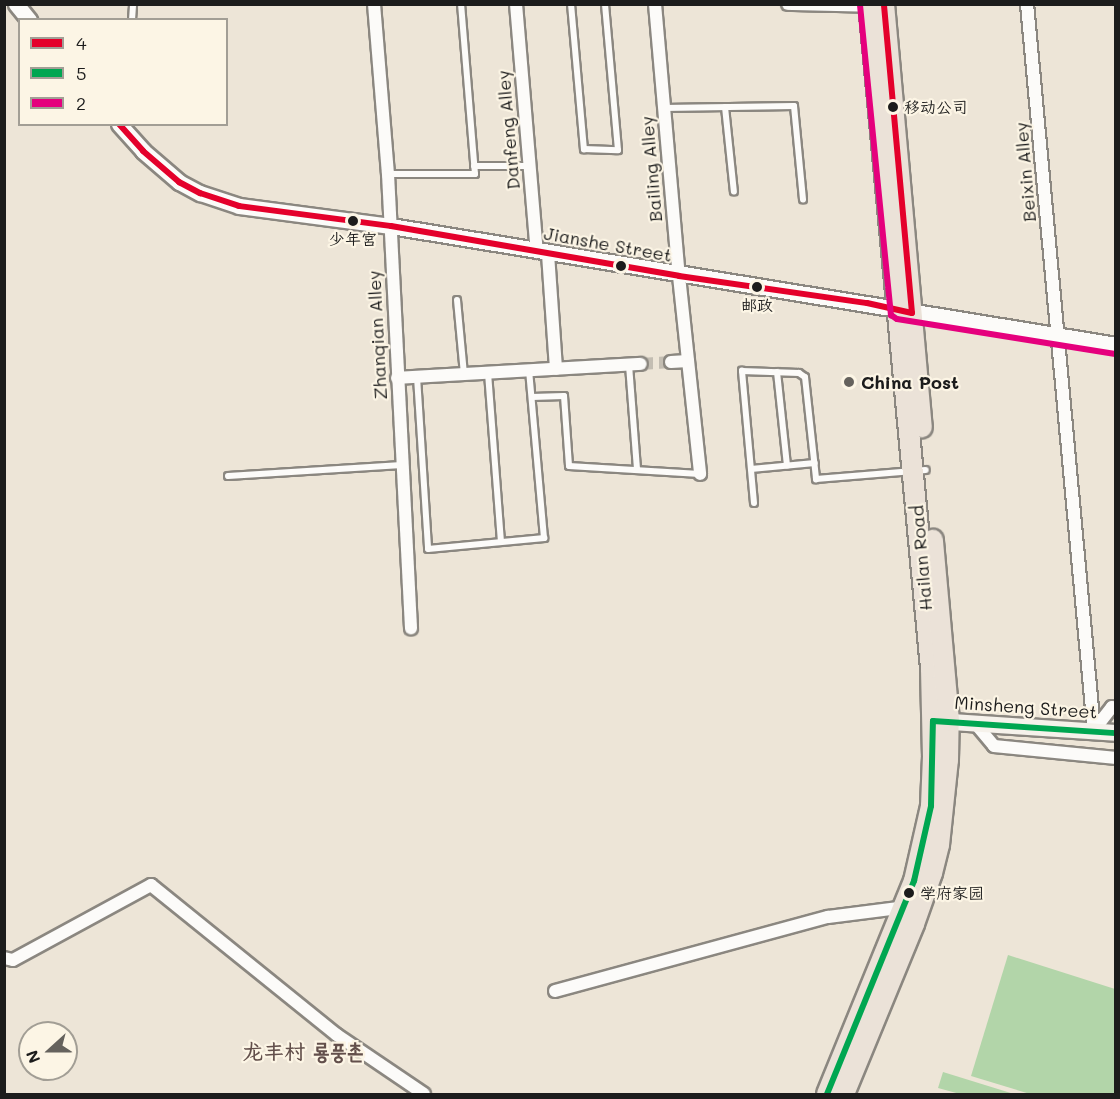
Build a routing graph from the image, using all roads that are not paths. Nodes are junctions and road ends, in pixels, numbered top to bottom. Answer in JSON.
{"nodes":[{"id":1,"x":16,"y":4,"type":"edge"},
{"id":2,"x":374,"y":4,"type":"edge"},
{"id":3,"x":461,"y":4,"type":"edge"},
{"id":4,"x":516,"y":4,"type":"edge"},
{"id":5,"x":571,"y":4,"type":"edge"},
{"id":6,"x":605,"y":4,"type":"edge"},
{"id":7,"x":655,"y":4,"type":"edge"},
{"id":8,"x":788,"y":4,"type":"edge"},
{"id":9,"x":1027,"y":4,"type":"edge"},
{"id":10,"x":877,"y":5,"type":"edge"},
{"id":11,"x":27,"y":18,"type":"edge"},
{"id":12,"x":726,"y":107,"type":"junction"},
{"id":13,"x":664,"y":108,"type":"junction"},
{"id":14,"x":121,"y":126,"type":"edge"},
{"id":15,"x":474,"y":166,"type":"junction"},
{"id":16,"x":529,"y":166,"type":"junction"},
{"id":17,"x":388,"y":174,"type":"junction"},
{"id":18,"x":734,"y":192,"type":"dead end"},
{"id":19,"x":803,"y":200,"type":"dead end"},
{"id":20,"x":390,"y":226,"type":"junction"},
{"id":21,"x":543,"y":253,"type":"junction"},
{"id":22,"x":679,"y":276,"type":"junction"},
{"id":23,"x":457,"y":300,"type":"dead end"},
{"id":24,"x":905,"y":311,"type":"junction"},
{"id":25,"x":1058,"y":336,"type":"junction"},
{"id":26,"x":1116,"y":345,"type":"edge"},
{"id":27,"x":688,"y":361,"type":"junction"},
{"id":28,"x":671,"y":362,"type":"tunnel mouth"},
{"id":29,"x":635,"y":364,"type":"joint"},
{"id":30,"x":556,"y":369,"type":"junction"},
{"id":31,"x":529,"y":370,"type":"junction"},
{"id":32,"x":777,"y":372,"type":"junction"},
{"id":33,"x":488,"y":373,"type":"junction"},
{"id":34,"x":464,"y":374,"type":"junction"},
{"id":35,"x":417,"y":377,"type":"junction"},
{"id":36,"x":397,"y":378,"type":"junction"},
{"id":37,"x":532,"y":397,"type":"junction"},
{"id":38,"x":814,"y":463,"type":"junction"},
{"id":39,"x":402,"y":465,"type":"junction"},
{"id":40,"x":787,"y":465,"type":"junction"},
{"id":41,"x":751,"y":469,"type":"junction"},
{"id":42,"x":637,"y":470,"type":"junction"},
{"id":43,"x":920,"y":470,"type":"junction"},
{"id":44,"x":700,"y":474,"type":"joint"},
{"id":45,"x":228,"y":476,"type":"dead end"},
{"id":46,"x":754,"y":503,"type":"dead end"},
{"id":47,"x":501,"y":542,"type":"junction"},
{"id":48,"x":411,"y":628,"type":"dead end"},
{"id":49,"x":1116,"y":708,"type":"edge"},
{"id":50,"x":941,"y":721,"type":"junction"},
{"id":51,"x":974,"y":722,"type":"junction"},
{"id":52,"x":1094,"y":730,"type":"junction"},
{"id":53,"x":1116,"y":733,"type":"edge"},
{"id":54,"x":1116,"y":758,"type":"edge"},
{"id":55,"x":906,"y":906,"type":"junction"},
{"id":56,"x":4,"y":958,"type":"edge"},
{"id":57,"x":555,"y":991,"type":"dead end"},
{"id":58,"x":424,"y":1095,"type":"edge"},
{"id":59,"x":828,"y":1095,"type":"edge"},
{"id":60,"x":844,"y":1095,"type":"edge"}],
"edges":[{"from":1,"to":11,"type":"street"},
{"from":2,"to":17,"type":"street","name":"Zhanqian Alley"},
{"from":3,"to":15,"type":"lane"},
{"from":4,"to":16,"type":"street","name":"Danfeng Alley"},
{"from":5,"to":6,"type":"lane"},
{"from":7,"to":13,"type":"street","name":"Bailing Alley"},
{"from":8,"to":10,"type":"street"},
{"from":9,"to":25,"type":"street","name":"Beixin Alley"},
{"from":10,"to":24,"type":"highway","name":"Hailan Road"},
{"from":12,"to":13,"type":"lane"},
{"from":12,"to":18,"type":"lane"},
{"from":12,"to":19,"type":"lane"},
{"from":13,"to":22,"type":"street","name":"Bailing Alley"},
{"from":14,"to":20,"type":"street","name":"Jianshe Street"},
{"from":15,"to":16,"type":"lane"},
{"from":15,"to":17,"type":"lane"},
{"from":16,"to":21,"type":"street","name":"Danfeng Alley"},
{"from":17,"to":20,"type":"street","name":"Zhanqian Alley"},
{"from":20,"to":21,"type":"street","name":"Jianshe Street"},
{"from":20,"to":36,"type":"street","name":"Zhanqian Alley"},
{"from":21,"to":22,"type":"street","name":"Jianshe Street"},
{"from":21,"to":30,"type":"street","name":"Danfeng Alley"},
{"from":22,"to":24,"type":"street","name":"Jianshe Street"},
{"from":22,"to":27,"type":"street","name":"Bailing Alley"},
{"from":23,"to":34,"type":"lane"},
{"from":24,"to":25,"type":"street","name":"Jianshe Street"},
{"from":24,"to":43,"type":"highway","name":"Hailan Road"},
{"from":25,"to":26,"type":"street","name":"Jianshe Street"},
{"from":25,"to":52,"type":"street","name":"Beixin Alley"},
{"from":27,"to":28,"type":"street"},
{"from":27,"to":44,"type":"street","name":"Bailing Alley"},
{"from":29,"to":30,"type":"street"},
{"from":29,"to":42,"type":"lane"},
{"from":30,"to":31,"type":"street"},
{"from":31,"to":33,"type":"street"},
{"from":31,"to":37,"type":"lane"},
{"from":32,"to":38,"type":"lane"},
{"from":32,"to":40,"type":"lane"},
{"from":32,"to":41,"type":"lane"},
{"from":33,"to":34,"type":"street"},
{"from":33,"to":47,"type":"lane"},
{"from":34,"to":35,"type":"street"},
{"from":35,"to":36,"type":"street"},
{"from":35,"to":47,"type":"lane"},
{"from":36,"to":39,"type":"street","name":"Zhanqian Alley"},
{"from":37,"to":42,"type":"lane"},
{"from":37,"to":47,"type":"lane"},
{"from":38,"to":40,"type":"lane"},
{"from":38,"to":43,"type":"lane"},
{"from":39,"to":45,"type":"lane"},
{"from":39,"to":48,"type":"street","name":"Zhanqian Alley"},
{"from":40,"to":41,"type":"lane"},
{"from":41,"to":46,"type":"lane"},
{"from":42,"to":44,"type":"lane"},
{"from":43,"to":50,"type":"highway","name":"Hailan Road"},
{"from":49,"to":52,"type":"street"},
{"from":50,"to":51,"type":"main road","name":"Minsheng Street"},
{"from":50,"to":55,"type":"highway","name":"Hailan Road"},
{"from":50,"to":60,"type":"highway","name":"Hailan Road"},
{"from":51,"to":52,"type":"main road","name":"Minsheng Street"},
{"from":51,"to":54,"type":"street"},
{"from":52,"to":53,"type":"main road","name":"Minsheng Street"},
{"from":55,"to":57,"type":"street"},
{"from":55,"to":59,"type":"highway","name":"Hailan Road"},
{"from":56,"to":58,"type":"street"}]}
